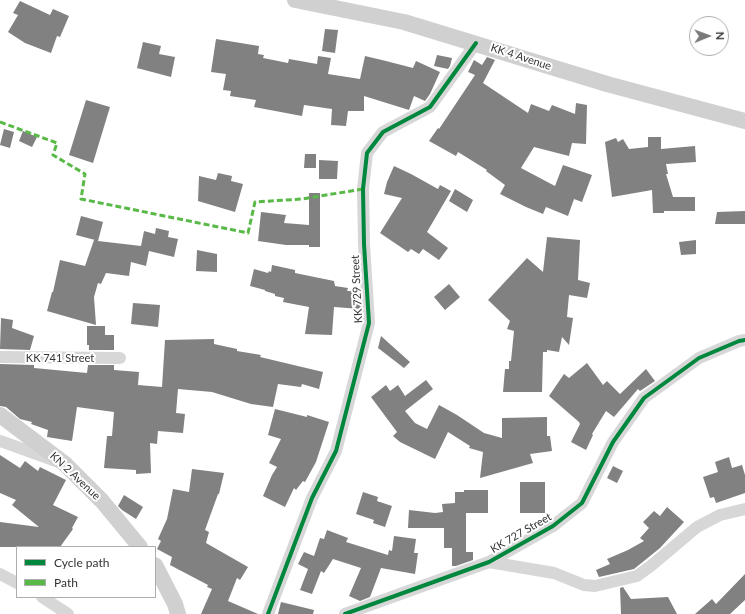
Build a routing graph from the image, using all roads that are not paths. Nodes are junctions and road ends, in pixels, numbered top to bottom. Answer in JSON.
{"nodes":[{"id":1,"x":295,"y":0,"type":"edge"},
{"id":2,"x":476,"y":43,"type":"junction"},
{"id":3,"x":745,"y":121,"type":"edge"},
{"id":4,"x":745,"y":340,"type":"edge"},
{"id":5,"x":0,"y":357,"type":"edge"},
{"id":6,"x":120,"y":358,"type":"dead end"},
{"id":7,"x":0,"y":415,"type":"edge"},
{"id":8,"x":0,"y":441,"type":"edge"},
{"id":9,"x":65,"y":464,"type":"junction"},
{"id":10,"x":745,"y":509,"type":"edge"},
{"id":11,"x":139,"y":546,"type":"edge"},
{"id":12,"x":488,"y":562,"type":"junction"},
{"id":13,"x":156,"y":567,"type":"edge"},
{"id":14,"x":0,"y":574,"type":"edge"},
{"id":15,"x":16,"y":582,"type":"edge"},
{"id":16,"x":44,"y":598,"type":"edge"},
{"id":17,"x":68,"y":614,"type":"edge"},
{"id":18,"x":178,"y":614,"type":"edge"},
{"id":19,"x":268,"y":614,"type":"edge"},
{"id":20,"x":344,"y":614,"type":"edge"}],
"edges":[{"from":1,"to":2,"type":"main road","name":"KK 4 Avenue"},
{"from":2,"to":3,"type":"main road","name":"KK 4 Avenue"},
{"from":2,"to":19,"type":"street","name":"KK 729 Street"},
{"from":4,"to":12,"type":"street","name":"KK 727 Street"},
{"from":5,"to":6,"type":"street","name":"KK 741 Street"},
{"from":7,"to":9,"type":"main road","name":"KN 2 Avenue"},
{"from":8,"to":9,"type":"street"},
{"from":9,"to":11,"type":"main road","name":"KN 2 Avenue"},
{"from":10,"to":12,"type":"street"},
{"from":12,"to":20,"type":"street","name":"KK 727 Street"},
{"from":13,"to":18,"type":"main road"},
{"from":14,"to":15,"type":"street"},
{"from":16,"to":17,"type":"street"}]}
